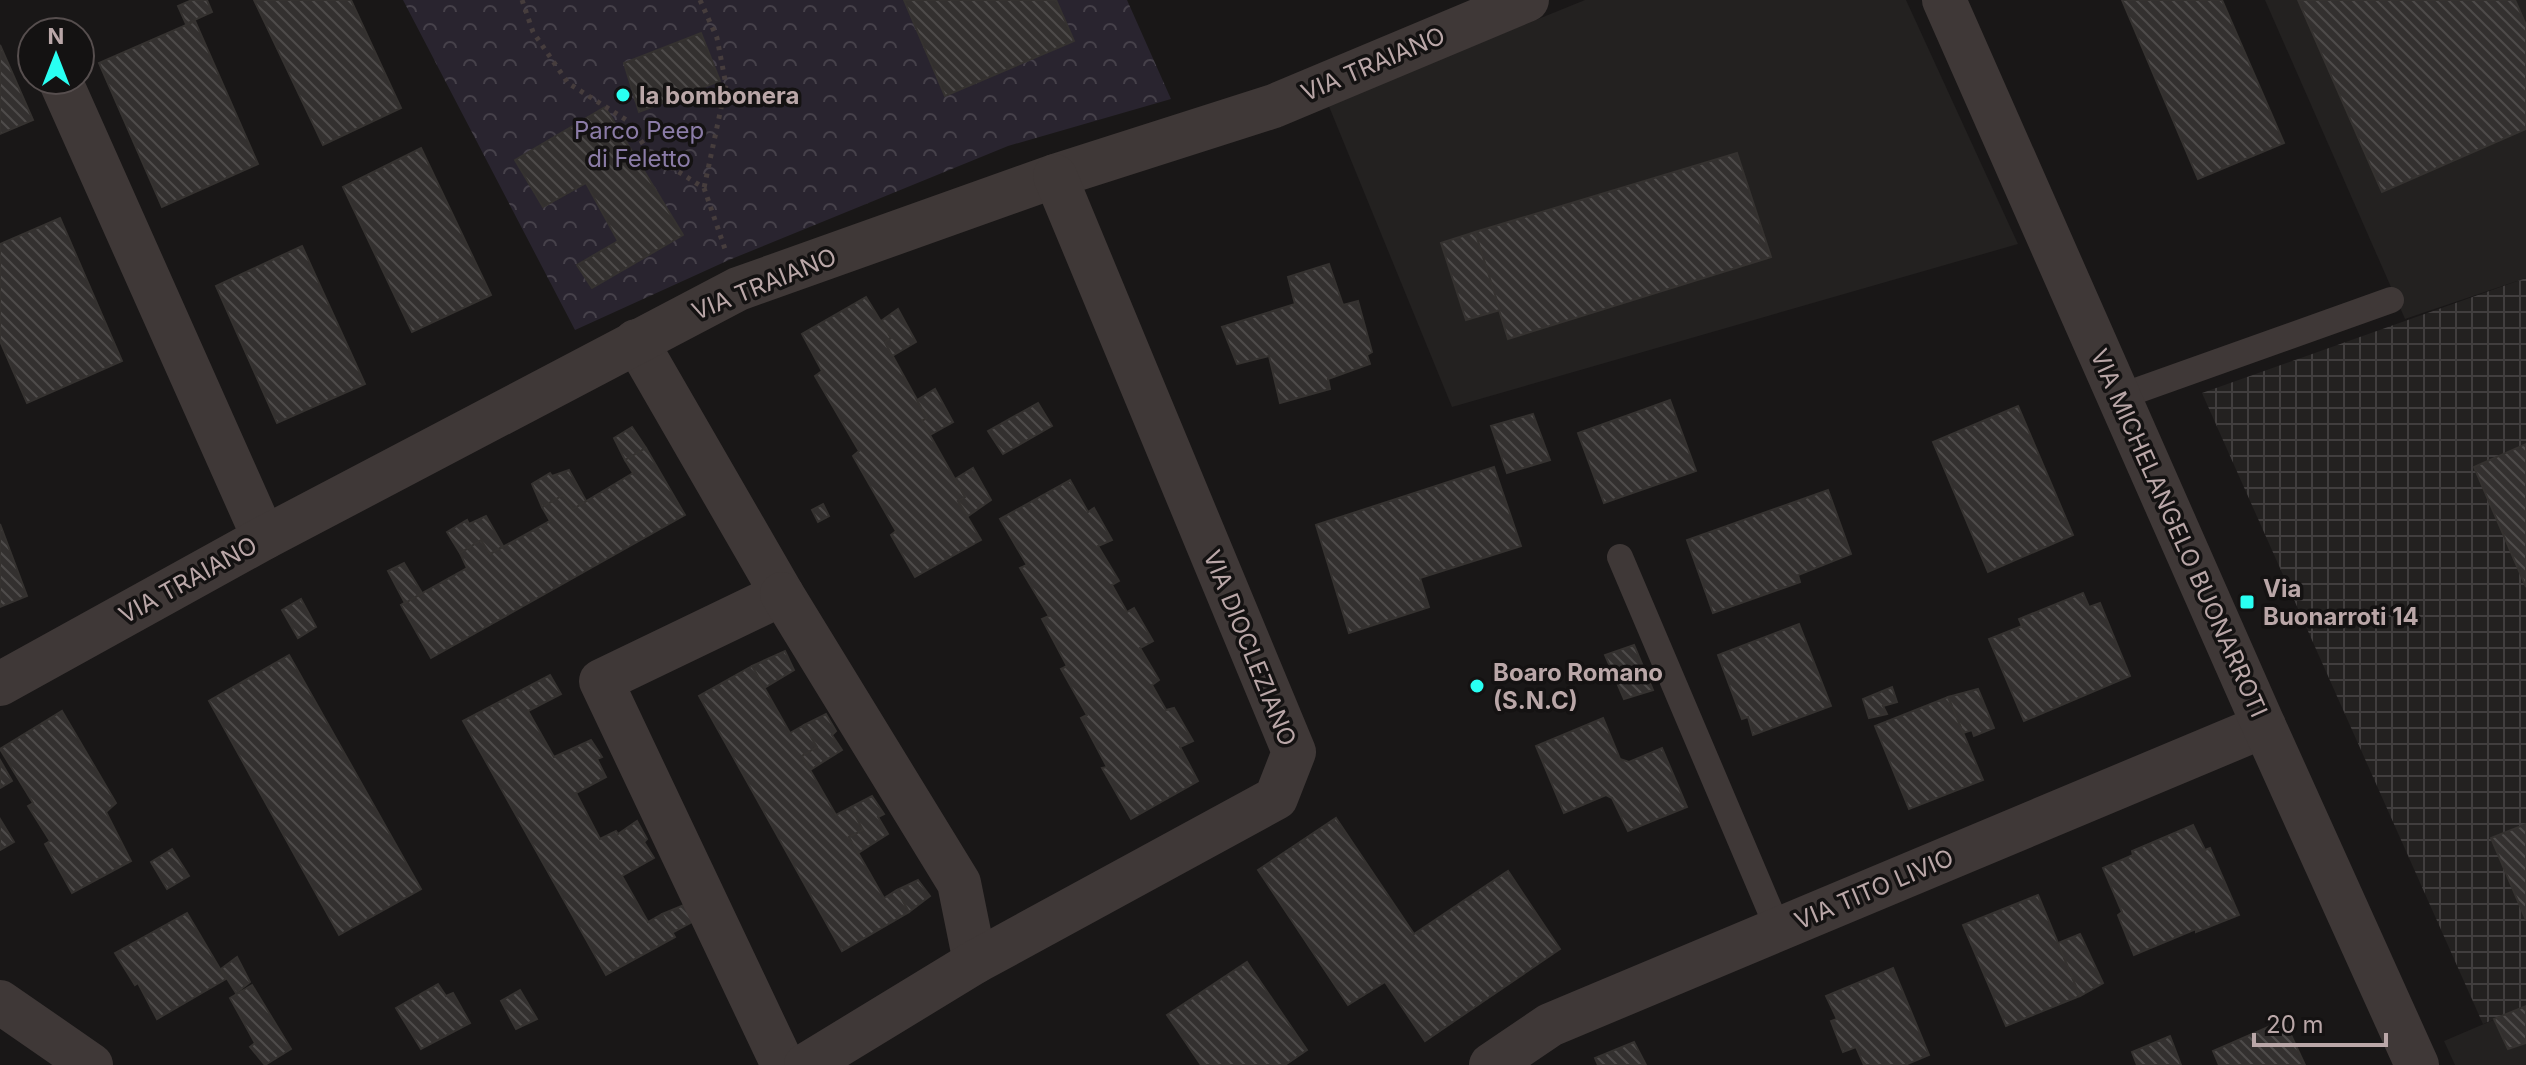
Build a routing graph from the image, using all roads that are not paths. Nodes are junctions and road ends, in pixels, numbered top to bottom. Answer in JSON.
{"nodes":[{"id":1,"x":1527,"y":0,"type":"edge"},
{"id":2,"x":1944,"y":0,"type":"edge"},
{"id":3,"x":67,"y":96,"type":"edge"},
{"id":4,"x":1055,"y":176,"type":"junction"},
{"id":5,"x":2391,"y":300,"type":"dead end"},
{"id":6,"x":636,"y":341,"type":"junction"},
{"id":7,"x":2119,"y":397,"type":"junction"},
{"id":8,"x":264,"y":538,"type":"junction"},
{"id":9,"x":1620,"y":557,"type":"dead end"},
{"id":10,"x":782,"y":594,"type":"junction"},
{"id":11,"x":0,"y":684,"type":"edge"},
{"id":12,"x":2264,"y":726,"type":"junction"},
{"id":13,"x":1778,"y":929,"type":"junction"},
{"id":14,"x":975,"y":962,"type":"junction"},
{"id":15,"x":0,"y":1002,"type":"edge"},
{"id":16,"x":91,"y":1065,"type":"edge"},
{"id":17,"x":783,"y":1065,"type":"edge"},
{"id":18,"x":806,"y":1065,"type":"edge"},
{"id":19,"x":1491,"y":1065,"type":"edge"},
{"id":20,"x":2417,"y":1065,"type":"edge"}],
"edges":[{"from":1,"to":4,"type":"street","name":"VIA TRAIANO"},
{"from":2,"to":7,"type":"street","name":"VIA MICHELANGELO BUONARROTI"},
{"from":3,"to":8,"type":"street"},
{"from":4,"to":6,"type":"street","name":"VIA TRAIANO"},
{"from":4,"to":14,"type":"street","name":"VIA DIOCLEZIANO"},
{"from":5,"to":7,"type":"lane"},
{"from":6,"to":8,"type":"street","name":"VIA TRAIANO"},
{"from":6,"to":10,"type":"street"},
{"from":7,"to":12,"type":"street","name":"VIA MICHELANGELO BUONARROTI"},
{"from":8,"to":11,"type":"street","name":"VIA TRAIANO"},
{"from":9,"to":13,"type":"lane"},
{"from":10,"to":14,"type":"street"},
{"from":10,"to":17,"type":"street"},
{"from":12,"to":13,"type":"street","name":"VIA TITO LIVIO"},
{"from":12,"to":20,"type":"street","name":"VIA MICHELANGELO BUONARROTI"},
{"from":13,"to":19,"type":"street","name":"VIA TITO LIVIO"},
{"from":14,"to":18,"type":"street","name":"VIA DIOCLEZIANO"},
{"from":15,"to":16,"type":"street"}]}
